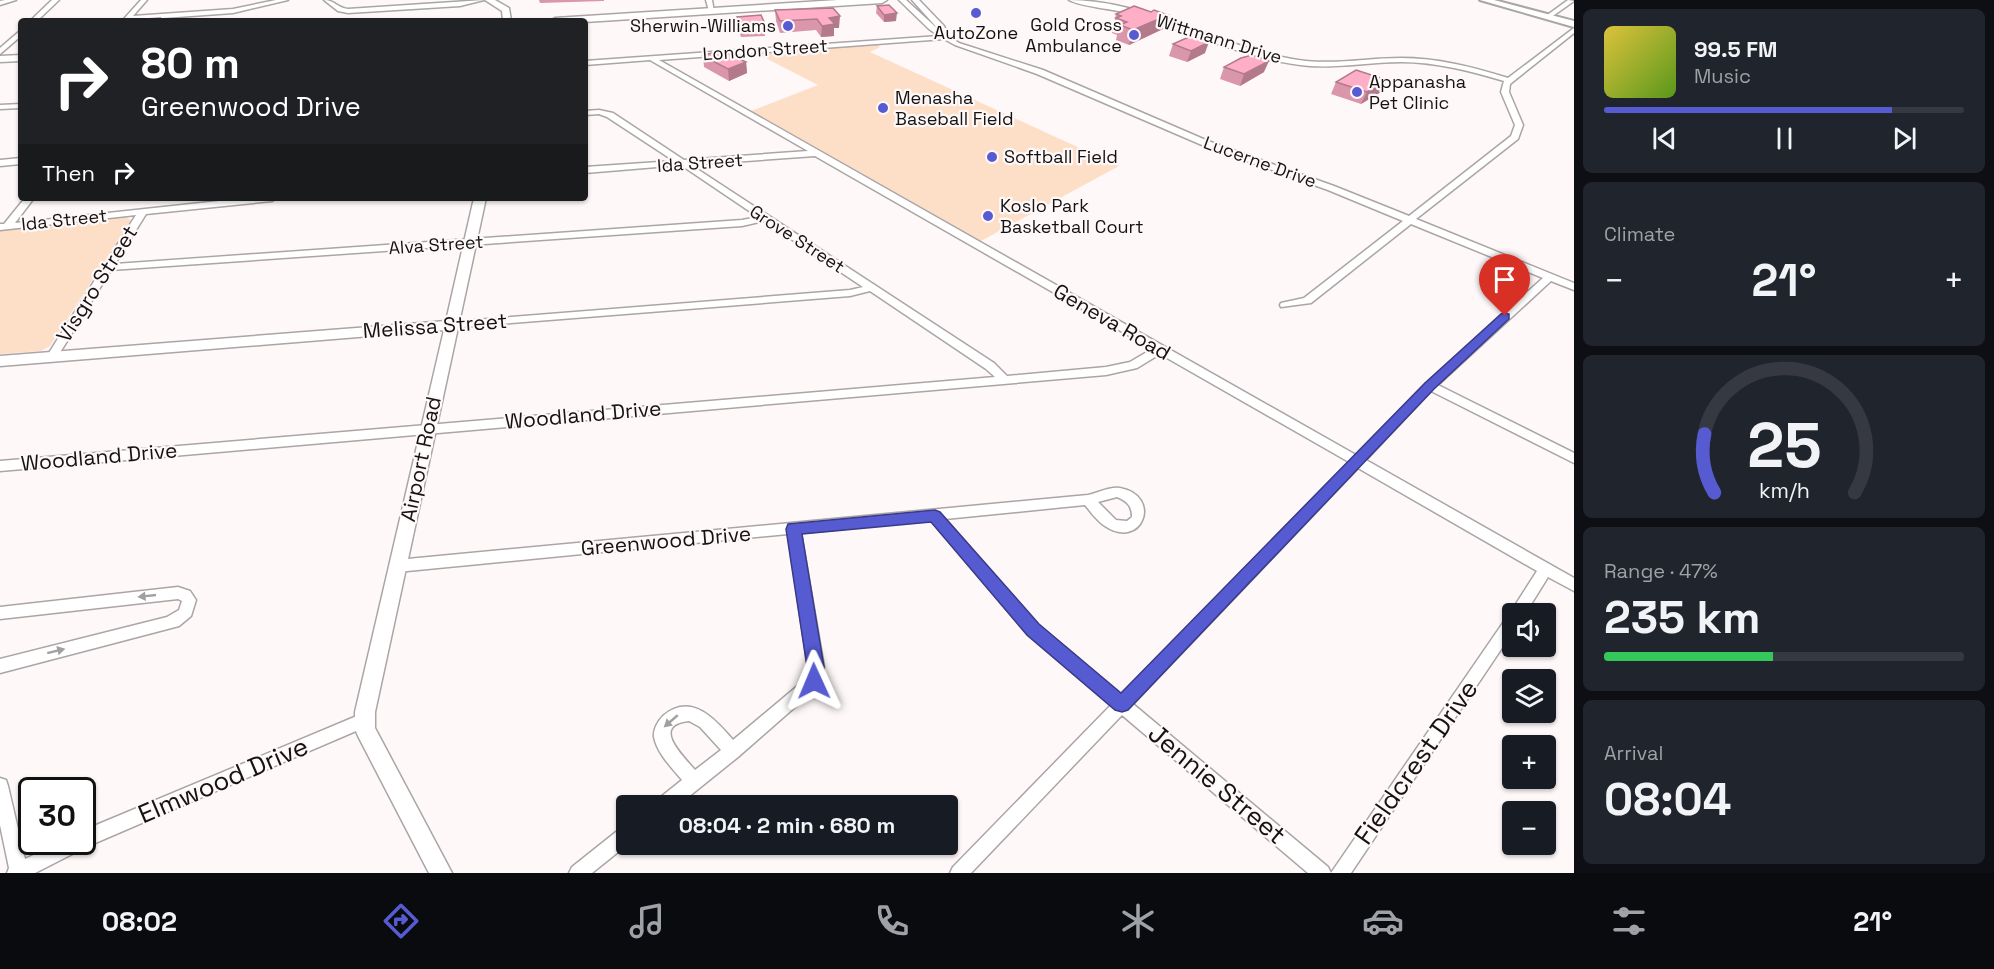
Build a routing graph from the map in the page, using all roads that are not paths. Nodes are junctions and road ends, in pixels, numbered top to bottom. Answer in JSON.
{"nodes":[{"id":1,"x":13,"y":0,"type":"edge"},
{"id":2,"x":56,"y":0,"type":"edge"},
{"id":3,"x":144,"y":0,"type":"edge"},
{"id":4,"x":285,"y":0,"type":"edge"},
{"id":5,"x":327,"y":0,"type":"edge"},
{"id":6,"x":481,"y":0,"type":"edge"},
{"id":7,"x":489,"y":0,"type":"edge"},
{"id":8,"x":709,"y":0,"type":"edge"},
{"id":9,"x":882,"y":0,"type":"edge"},
{"id":10,"x":902,"y":0,"type":"edge"},
{"id":11,"x":915,"y":0,"type":"edge"},
{"id":12,"x":1072,"y":0,"type":"edge"},
{"id":13,"x":1484,"y":0,"type":"edge"},
{"id":14,"x":1572,"y":0,"type":"edge"},
{"id":15,"x":0,"y":3,"type":"edge"},
{"id":16,"x":712,"y":11,"type":"junction"},
{"id":17,"x":1548,"y":17,"type":"junction"},
{"id":18,"x":36,"y":18,"type":"edge"},
{"id":19,"x":128,"y":18,"type":"edge"},
{"id":20,"x":150,"y":18,"type":"edge"},
{"id":21,"x":507,"y":18,"type":"edge"},
{"id":22,"x":588,"y":19,"type":"edge"},
{"id":23,"x":1574,"y":24,"type":"edge"},
{"id":24,"x":1574,"y":30,"type":"edge"},
{"id":25,"x":18,"y":36,"type":"edge"},
{"id":26,"x":946,"y":37,"type":"junction"},
{"id":27,"x":0,"y":52,"type":"edge"},
{"id":28,"x":18,"y":58,"type":"edge"},
{"id":29,"x":651,"y":58,"type":"junction"},
{"id":30,"x":0,"y":59,"type":"edge"},
{"id":31,"x":588,"y":63,"type":"edge"},
{"id":32,"x":1508,"y":80,"type":"junction"},
{"id":33,"x":18,"y":106,"type":"edge"},
{"id":34,"x":0,"y":107,"type":"edge"},
{"id":35,"x":588,"y":113,"type":"edge"},
{"id":36,"x":816,"y":153,"type":"junction"},
{"id":37,"x":18,"y":161,"type":"edge"},
{"id":38,"x":0,"y":163,"type":"edge"},
{"id":39,"x":682,"y":164,"type":"junction"},
{"id":40,"x":588,"y":170,"type":"edge"},
{"id":41,"x":27,"y":201,"type":"edge"},
{"id":42,"x":244,"y":201,"type":"edge"},
{"id":43,"x":479,"y":201,"type":"edge"},
{"id":44,"x":143,"y":212,"type":"junction"},
{"id":45,"x":764,"y":218,"type":"junction"},
{"id":46,"x":1410,"y":220,"type":"junction"},
{"id":47,"x":4,"y":227,"type":"edge"},
{"id":48,"x":471,"y":242,"type":"junction"},
{"id":49,"x":107,"y":267,"type":"junction"},
{"id":50,"x":1550,"y":277,"type":"junction"},
{"id":51,"x":1574,"y":287,"type":"edge"},
{"id":52,"x":870,"y":288,"type":"junction"},
{"id":53,"x":1284,"y":305,"type":"dead end"},
{"id":54,"x":450,"y":325,"type":"junction"},
{"id":55,"x":1161,"y":349,"type":"junction"},
{"id":56,"x":52,"y":356,"type":"junction"},
{"id":57,"x":0,"y":360,"type":"edge"},
{"id":58,"x":1004,"y":379,"type":"junction"},
{"id":59,"x":1430,"y":386,"type":"junction"},
{"id":60,"x":428,"y":429,"type":"junction"},
{"id":61,"x":1574,"y":458,"type":"edge"},
{"id":62,"x":1357,"y":461,"type":"junction"},
{"id":63,"x":0,"y":466,"type":"edge"},
{"id":64,"x":1088,"y":500,"type":"dead end"},
{"id":65,"x":935,"y":516,"type":"junction"},
{"id":66,"x":794,"y":529,"type":"junction"},
{"id":67,"x":397,"y":566,"type":"junction"},
{"id":68,"x":1546,"y":569,"type":"junction"},
{"id":69,"x":1574,"y":585,"type":"edge"},
{"id":70,"x":1524,"y":603,"type":"edge"},
{"id":71,"x":0,"y":612,"type":"edge"},
{"id":72,"x":1502,"y":636,"type":"edge"},
{"id":73,"x":0,"y":666,"type":"edge"},
{"id":74,"x":1122,"y":704,"type":"junction"},
{"id":75,"x":364,"y":720,"type":"junction"},
{"id":76,"x":732,"y":752,"type":"junction"},
{"id":77,"x":694,"y":781,"type":"junction"},
{"id":78,"x":0,"y":786,"type":"edge"},
{"id":79,"x":677,"y":795,"type":"edge"},
{"id":80,"x":96,"y":835,"type":"edge"},
{"id":81,"x":616,"y":843,"type":"edge"},
{"id":82,"x":53,"y":855,"type":"edge"},
{"id":83,"x":18,"y":872,"type":"edge"},
{"id":84,"x":441,"y":873,"type":"edge"},
{"id":85,"x":578,"y":873,"type":"edge"},
{"id":86,"x":959,"y":873,"type":"edge"},
{"id":87,"x":1322,"y":873,"type":"edge"},
{"id":88,"x":1340,"y":873,"type":"edge"}],
"edges":[{"from":1,"to":15,"type":"street"},
{"from":2,"to":18,"type":"street"},
{"from":3,"to":19,"type":"street"},
{"from":4,"to":20,"type":"street"},
{"from":5,"to":6,"type":"street"},
{"from":7,"to":21,"type":"street"},
{"from":8,"to":16,"type":"street"},
{"from":9,"to":16,"type":"main road"},
{"from":10,"to":26,"type":"street","name":"Lucerne Drive"},
{"from":11,"to":26,"type":"street","name":"Lucerne Drive"},
{"from":12,"to":32,"type":"street","name":"Wittmann Drive"},
{"from":13,"to":17,"type":"main road"},
{"from":14,"to":17,"type":"street"},
{"from":16,"to":22,"type":"main road"},
{"from":17,"to":23,"type":"main road"},
{"from":24,"to":32,"type":"street"},
{"from":25,"to":27,"type":"street"},
{"from":26,"to":29,"type":"street","name":"London Street"},
{"from":26,"to":46,"type":"street","name":"Lucerne Drive"},
{"from":28,"to":30,"type":"main road"},
{"from":29,"to":31,"type":"street","name":"London Street"},
{"from":29,"to":36,"type":"street","name":"Geneva Road"},
{"from":32,"to":46,"type":"street"},
{"from":33,"to":34,"type":"street"},
{"from":35,"to":39,"type":"street","name":"Grove Street"},
{"from":36,"to":39,"type":"street","name":"Ida Street"},
{"from":36,"to":55,"type":"street","name":"Geneva Road"},
{"from":37,"to":38,"type":"street"},
{"from":39,"to":40,"type":"street","name":"Ida Street"},
{"from":39,"to":45,"type":"street","name":"Grove Street"},
{"from":41,"to":47,"type":"street"},
{"from":42,"to":44,"type":"street","name":"Ida Street"},
{"from":43,"to":48,"type":"street","name":"Airport Road"},
{"from":44,"to":47,"type":"street","name":"Ida Street"},
{"from":44,"to":49,"type":"street","name":"Visgro Street"},
{"from":45,"to":48,"type":"street","name":"Alva Street"},
{"from":45,"to":52,"type":"street","name":"Grove Street"},
{"from":46,"to":50,"type":"street","name":"Lucerne Drive"},
{"from":46,"to":53,"type":"street"},
{"from":48,"to":49,"type":"street","name":"Alva Street"},
{"from":48,"to":54,"type":"street","name":"Airport Road"},
{"from":49,"to":56,"type":"street","name":"Visgro Street"},
{"from":50,"to":51,"type":"street","name":"Lucerne Drive"},
{"from":50,"to":59,"type":"street"},
{"from":52,"to":54,"type":"street","name":"Melissa Street"},
{"from":52,"to":58,"type":"street","name":"Grove Street"},
{"from":54,"to":56,"type":"street","name":"Melissa Street"},
{"from":54,"to":60,"type":"street","name":"Airport Road"},
{"from":55,"to":58,"type":"street","name":"Woodland Drive"},
{"from":55,"to":62,"type":"street","name":"Geneva Road"},
{"from":56,"to":57,"type":"street","name":"Melissa Street"},
{"from":58,"to":60,"type":"street","name":"Woodland Drive"},
{"from":59,"to":61,"type":"street"},
{"from":59,"to":62,"type":"street"},
{"from":60,"to":63,"type":"street","name":"Woodland Drive"},
{"from":60,"to":67,"type":"street","name":"Airport Road"},
{"from":62,"to":68,"type":"street","name":"Geneva Road"},
{"from":62,"to":74,"type":"street"},
{"from":64,"to":65,"type":"street","name":"Greenwood Drive"},
{"from":65,"to":66,"type":"street","name":"Greenwood Drive"},
{"from":65,"to":74,"type":"street","name":"Jennie Street"},
{"from":66,"to":67,"type":"street","name":"Greenwood Drive"},
{"from":66,"to":76,"type":"street"},
{"from":67,"to":75,"type":"street","name":"Airport Road"},
{"from":68,"to":69,"type":"street","name":"Geneva Road"},
{"from":68,"to":70,"type":"street"},
{"from":73,"to":71,"type":"street","one_way":true},
{"from":72,"to":88,"type":"street","name":"Fieldcrest Drive"},
{"from":74,"to":86,"type":"street"},
{"from":74,"to":87,"type":"street","name":"Jennie Street"},
{"from":75,"to":80,"type":"street","name":"Elmwood Drive"},
{"from":75,"to":84,"type":"street"},
{"from":76,"to":77,"type":"street"},
{"from":76,"to":77,"type":"street","one_way":true},
{"from":77,"to":79,"type":"street"},
{"from":78,"to":83,"type":"street"},
{"from":81,"to":85,"type":"street"},
{"from":82,"to":83,"type":"street","name":"Elmwood Drive"}]}
